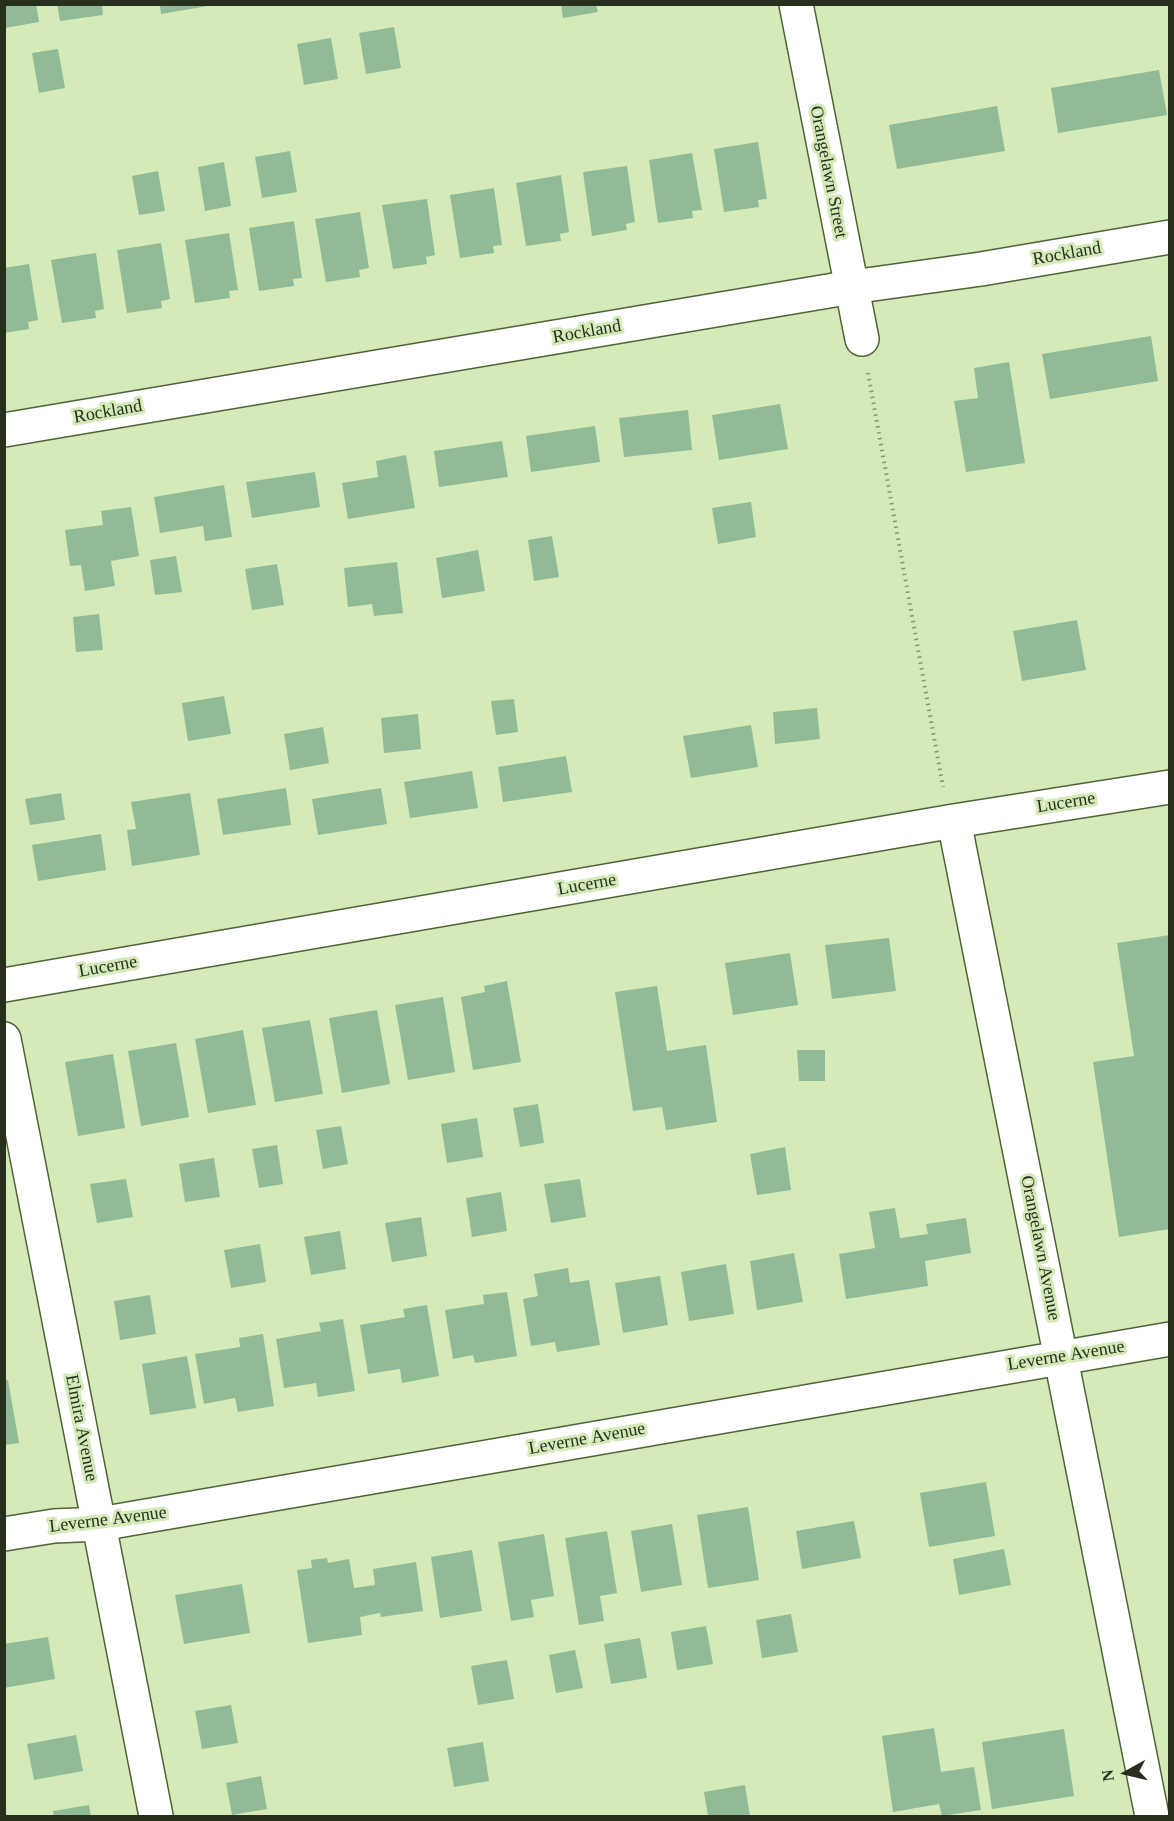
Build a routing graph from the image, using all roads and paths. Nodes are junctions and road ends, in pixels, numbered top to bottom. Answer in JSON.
{"nodes":[{"id":1,"x":796,"y":4,"type":"edge"},
{"id":2,"x":1170,"y":237,"type":"edge"},
{"id":3,"x":852,"y":287,"type":"junction"},
{"id":4,"x":862,"y":339,"type":"joint"},
{"id":5,"x":4,"y":430,"type":"edge"},
{"id":6,"x":1170,"y":787,"type":"edge"},
{"id":7,"x":954,"y":821,"type":"junction"},
{"id":8,"x":4,"y":985,"type":"edge"},
{"id":9,"x":4,"y":1039,"type":"edge"},
{"id":10,"x":1170,"y":1339,"type":"edge"},
{"id":11,"x":1061,"y":1356,"type":"junction"},
{"id":12,"x":100,"y":1524,"type":"junction"},
{"id":13,"x":4,"y":1534,"type":"edge"},
{"id":14,"x":156,"y":1816,"type":"edge"},
{"id":15,"x":1152,"y":1816,"type":"edge"}],
"edges":[{"from":1,"to":3,"type":"street","name":"Orangelawn Street"},
{"from":2,"to":3,"type":"street","name":"Rockland"},
{"from":3,"to":4,"type":"street","name":"Orangelawn Street"},
{"from":3,"to":5,"type":"street","name":"Rockland"},
{"from":4,"to":7,"type":"path"},
{"from":6,"to":7,"type":"street","name":"Lucerne"},
{"from":7,"to":8,"type":"street","name":"Lucerne"},
{"from":7,"to":11,"type":"street","name":"Orangelawn Avenue"},
{"from":9,"to":12,"type":"street","name":"Elmira Avenue"},
{"from":10,"to":11,"type":"street","name":"Leverne Avenue"},
{"from":11,"to":12,"type":"street","name":"Leverne Avenue"},
{"from":11,"to":15,"type":"street","name":"Orangelawn Avenue"},
{"from":12,"to":13,"type":"street","name":"Leverne Avenue"},
{"from":12,"to":14,"type":"street","name":"Elmira Avenue"}]}
